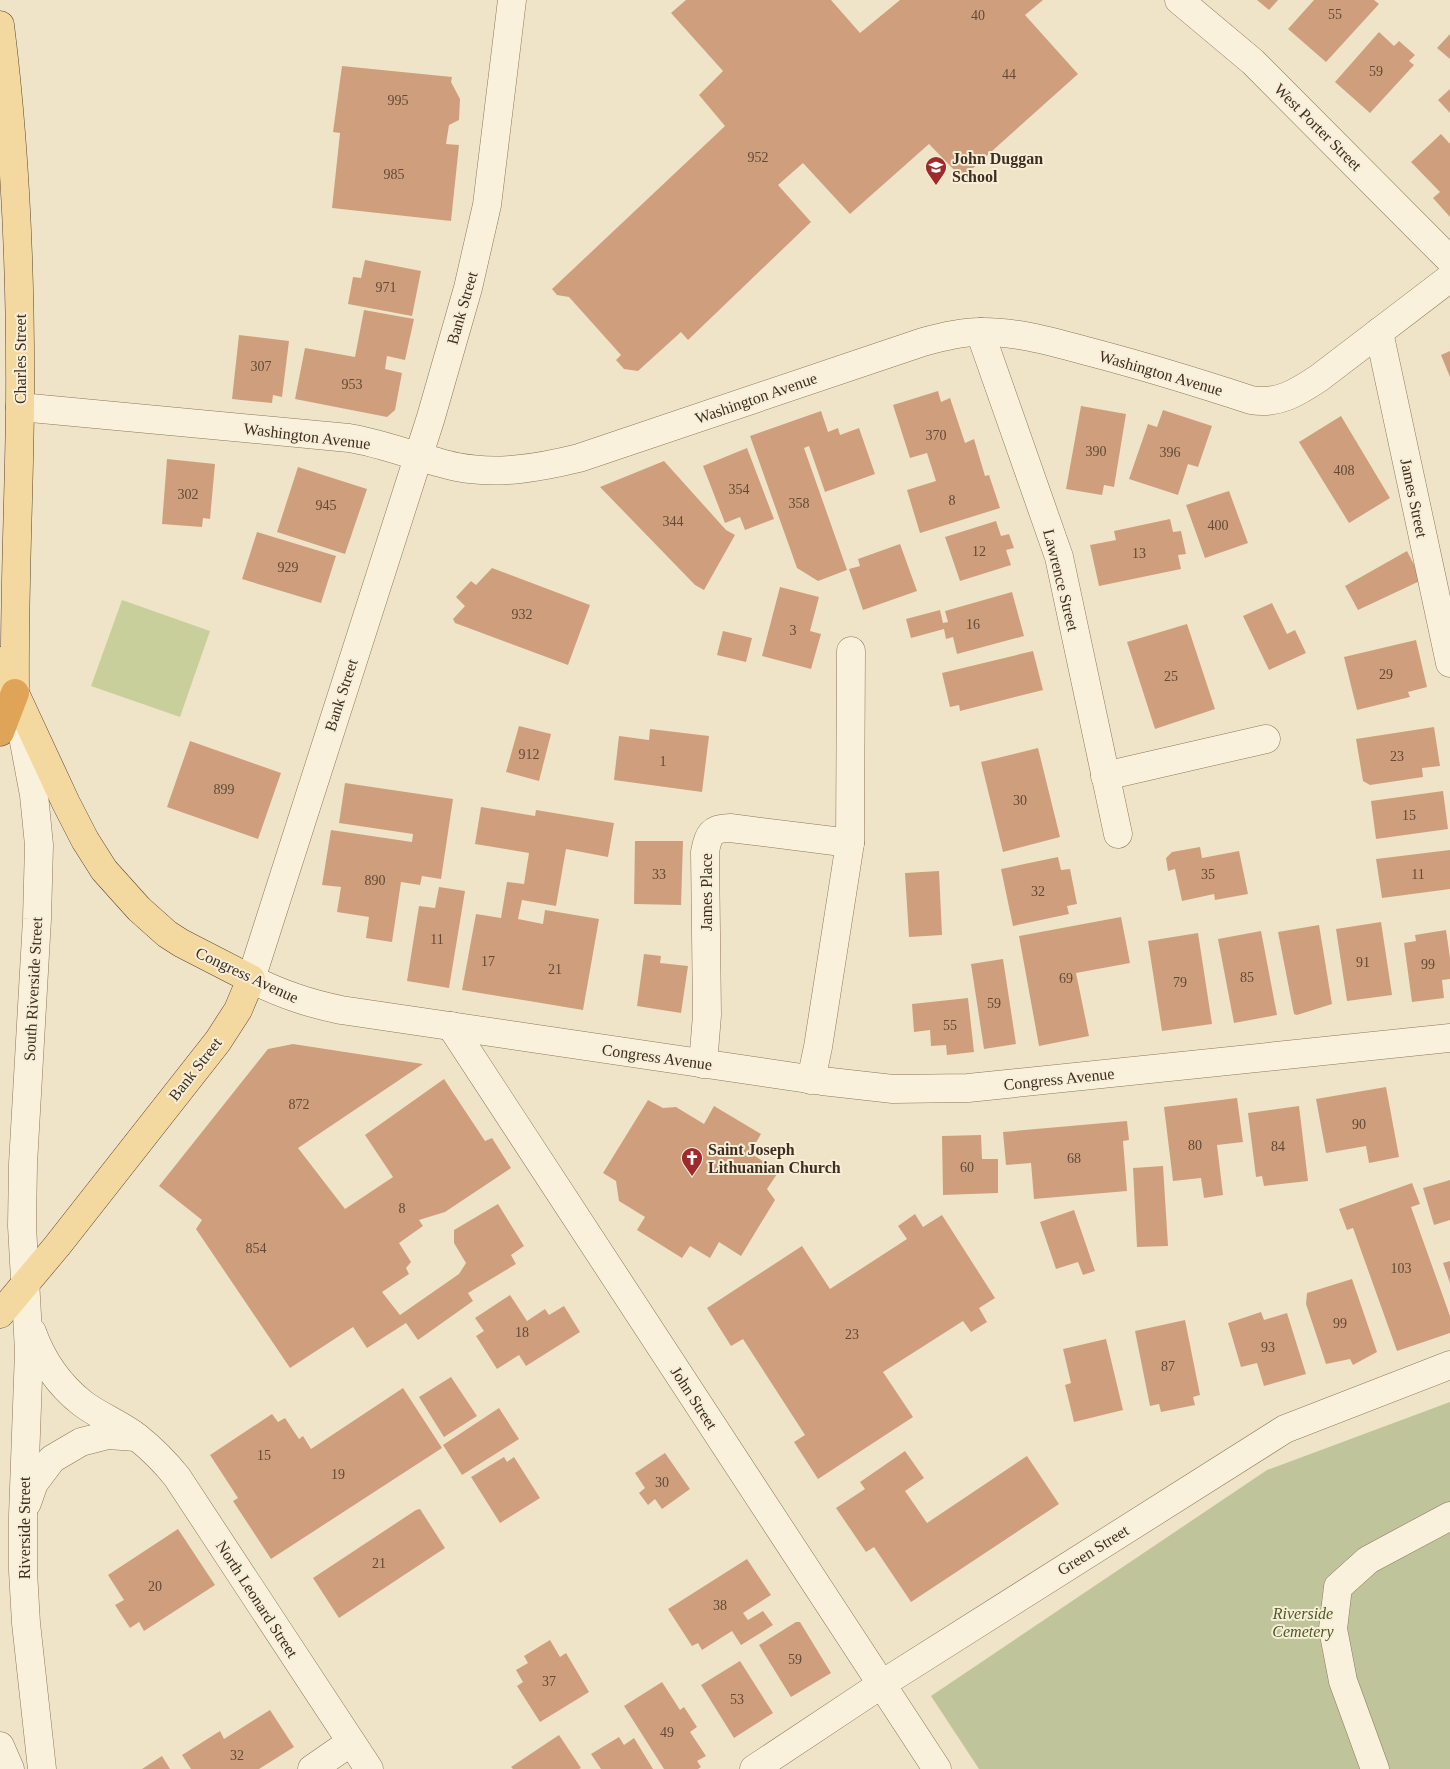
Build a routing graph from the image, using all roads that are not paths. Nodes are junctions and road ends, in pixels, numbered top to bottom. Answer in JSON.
{"nodes":[{"id":1,"x":512,"y":0,"type":"edge"},
{"id":2,"x":1179,"y":0,"type":"edge"},
{"id":3,"x":0,"y":26,"type":"edge"},
{"id":4,"x":1450,"y":260,"type":"edge"},
{"id":5,"x":1450,"y":278,"type":"edge"},
{"id":6,"x":980,"y":332,"type":"junction"},
{"id":7,"x":1378,"y":332,"type":"junction"},
{"id":8,"x":20,"y":407,"type":"junction"},
{"id":9,"x":418,"y":456,"type":"junction"},
{"id":10,"x":851,"y":651,"type":"dead end"},
{"id":11,"x":0,"y":661,"type":"edge"},
{"id":12,"x":1450,"y":663,"type":"edge"},
{"id":13,"x":15,"y":693,"type":"junction"},
{"id":14,"x":0,"y":732,"type":"edge"},
{"id":15,"x":1266,"y":739,"type":"dead end"},
{"id":16,"x":1105,"y":776,"type":"junction"},
{"id":17,"x":1118,"y":834,"type":"dead end"},
{"id":18,"x":850,"y":843,"type":"junction"},
{"id":19,"x":251,"y":979,"type":"junction"},
{"id":20,"x":451,"y":1026,"type":"junction"},
{"id":21,"x":1450,"y":1038,"type":"edge"},
{"id":22,"x":703,"y":1064,"type":"junction"},
{"id":23,"x":811,"y":1080,"type":"junction"},
{"id":24,"x":24,"y":1286,"type":"junction"},
{"id":25,"x":0,"y":1314,"type":"edge"},
{"id":26,"x":28,"y":1321,"type":"junction"},
{"id":27,"x":1450,"y":1365,"type":"edge"},
{"id":28,"x":136,"y":1437,"type":"junction"},
{"id":29,"x":23,"y":1516,"type":"junction"},
{"id":30,"x":1450,"y":1516,"type":"edge"},
{"id":31,"x":882,"y":1684,"type":"junction"},
{"id":32,"x":351,"y":1742,"type":"junction"},
{"id":33,"x":0,"y":1746,"type":"edge"},
{"id":34,"x":10,"y":1769,"type":"edge"},
{"id":35,"x":42,"y":1769,"type":"edge"},
{"id":36,"x":312,"y":1769,"type":"edge"},
{"id":37,"x":369,"y":1769,"type":"edge"},
{"id":38,"x":754,"y":1769,"type":"edge"},
{"id":39,"x":938,"y":1769,"type":"edge"},
{"id":40,"x":1376,"y":1769,"type":"edge"}],
"edges":[{"from":1,"to":9,"type":"street","name":"Bank Street"},
{"from":2,"to":4,"type":"street","name":"West Porter Street"},
{"from":3,"to":8,"type":"main road","name":"Charles Street"},
{"from":5,"to":7,"type":"street","name":"Washington Avenue"},
{"from":6,"to":7,"type":"street","name":"Washington Avenue"},
{"from":6,"to":9,"type":"street","name":"Washington Avenue"},
{"from":6,"to":16,"type":"street","name":"Lawrence Street"},
{"from":7,"to":12,"type":"street","name":"James Street"},
{"from":8,"to":9,"type":"street","name":"Washington Avenue"},
{"from":8,"to":13,"type":"main road","name":"Charles Street"},
{"from":9,"to":19,"type":"street","name":"Bank Street"},
{"from":10,"to":18,"type":"street"},
{"from":11,"to":13,"type":"main road"},
{"from":13,"to":14,"type":"highway"},
{"from":13,"to":19,"type":"main road","name":"Congress Avenue"},
{"from":13,"to":24,"type":"street","name":"South Riverside Street"},
{"from":15,"to":16,"type":"street"},
{"from":16,"to":17,"type":"street","name":"Lawrence Street"},
{"from":18,"to":22,"type":"street","name":"James Place"},
{"from":18,"to":23,"type":"street"},
{"from":19,"to":20,"type":"street","name":"Congress Avenue"},
{"from":19,"to":24,"type":"main road","name":"Bank Street"},
{"from":20,"to":22,"type":"street","name":"Congress Avenue"},
{"from":20,"to":31,"type":"street","name":"John Street"},
{"from":21,"to":23,"type":"street","name":"Congress Avenue"},
{"from":22,"to":23,"type":"street","name":"Congress Avenue"},
{"from":24,"to":25,"type":"main road","name":"Bank Street"},
{"from":24,"to":26,"type":"street","name":"Riverside Street"},
{"from":26,"to":28,"type":"street","name":"North Leonard Street"},
{"from":26,"to":29,"type":"street","name":"Riverside Street"},
{"from":27,"to":31,"type":"street","name":"Green Street"},
{"from":28,"to":29,"type":"street"},
{"from":28,"to":32,"type":"street","name":"North Leonard Street"},
{"from":29,"to":35,"type":"street","name":"Riverside Street"},
{"from":30,"to":40,"type":"street"},
{"from":31,"to":38,"type":"street","name":"Green Street"},
{"from":31,"to":39,"type":"street","name":"John Street"},
{"from":32,"to":36,"type":"street"},
{"from":32,"to":37,"type":"street","name":"North Leonard Street"},
{"from":33,"to":34,"type":"street"}]}
